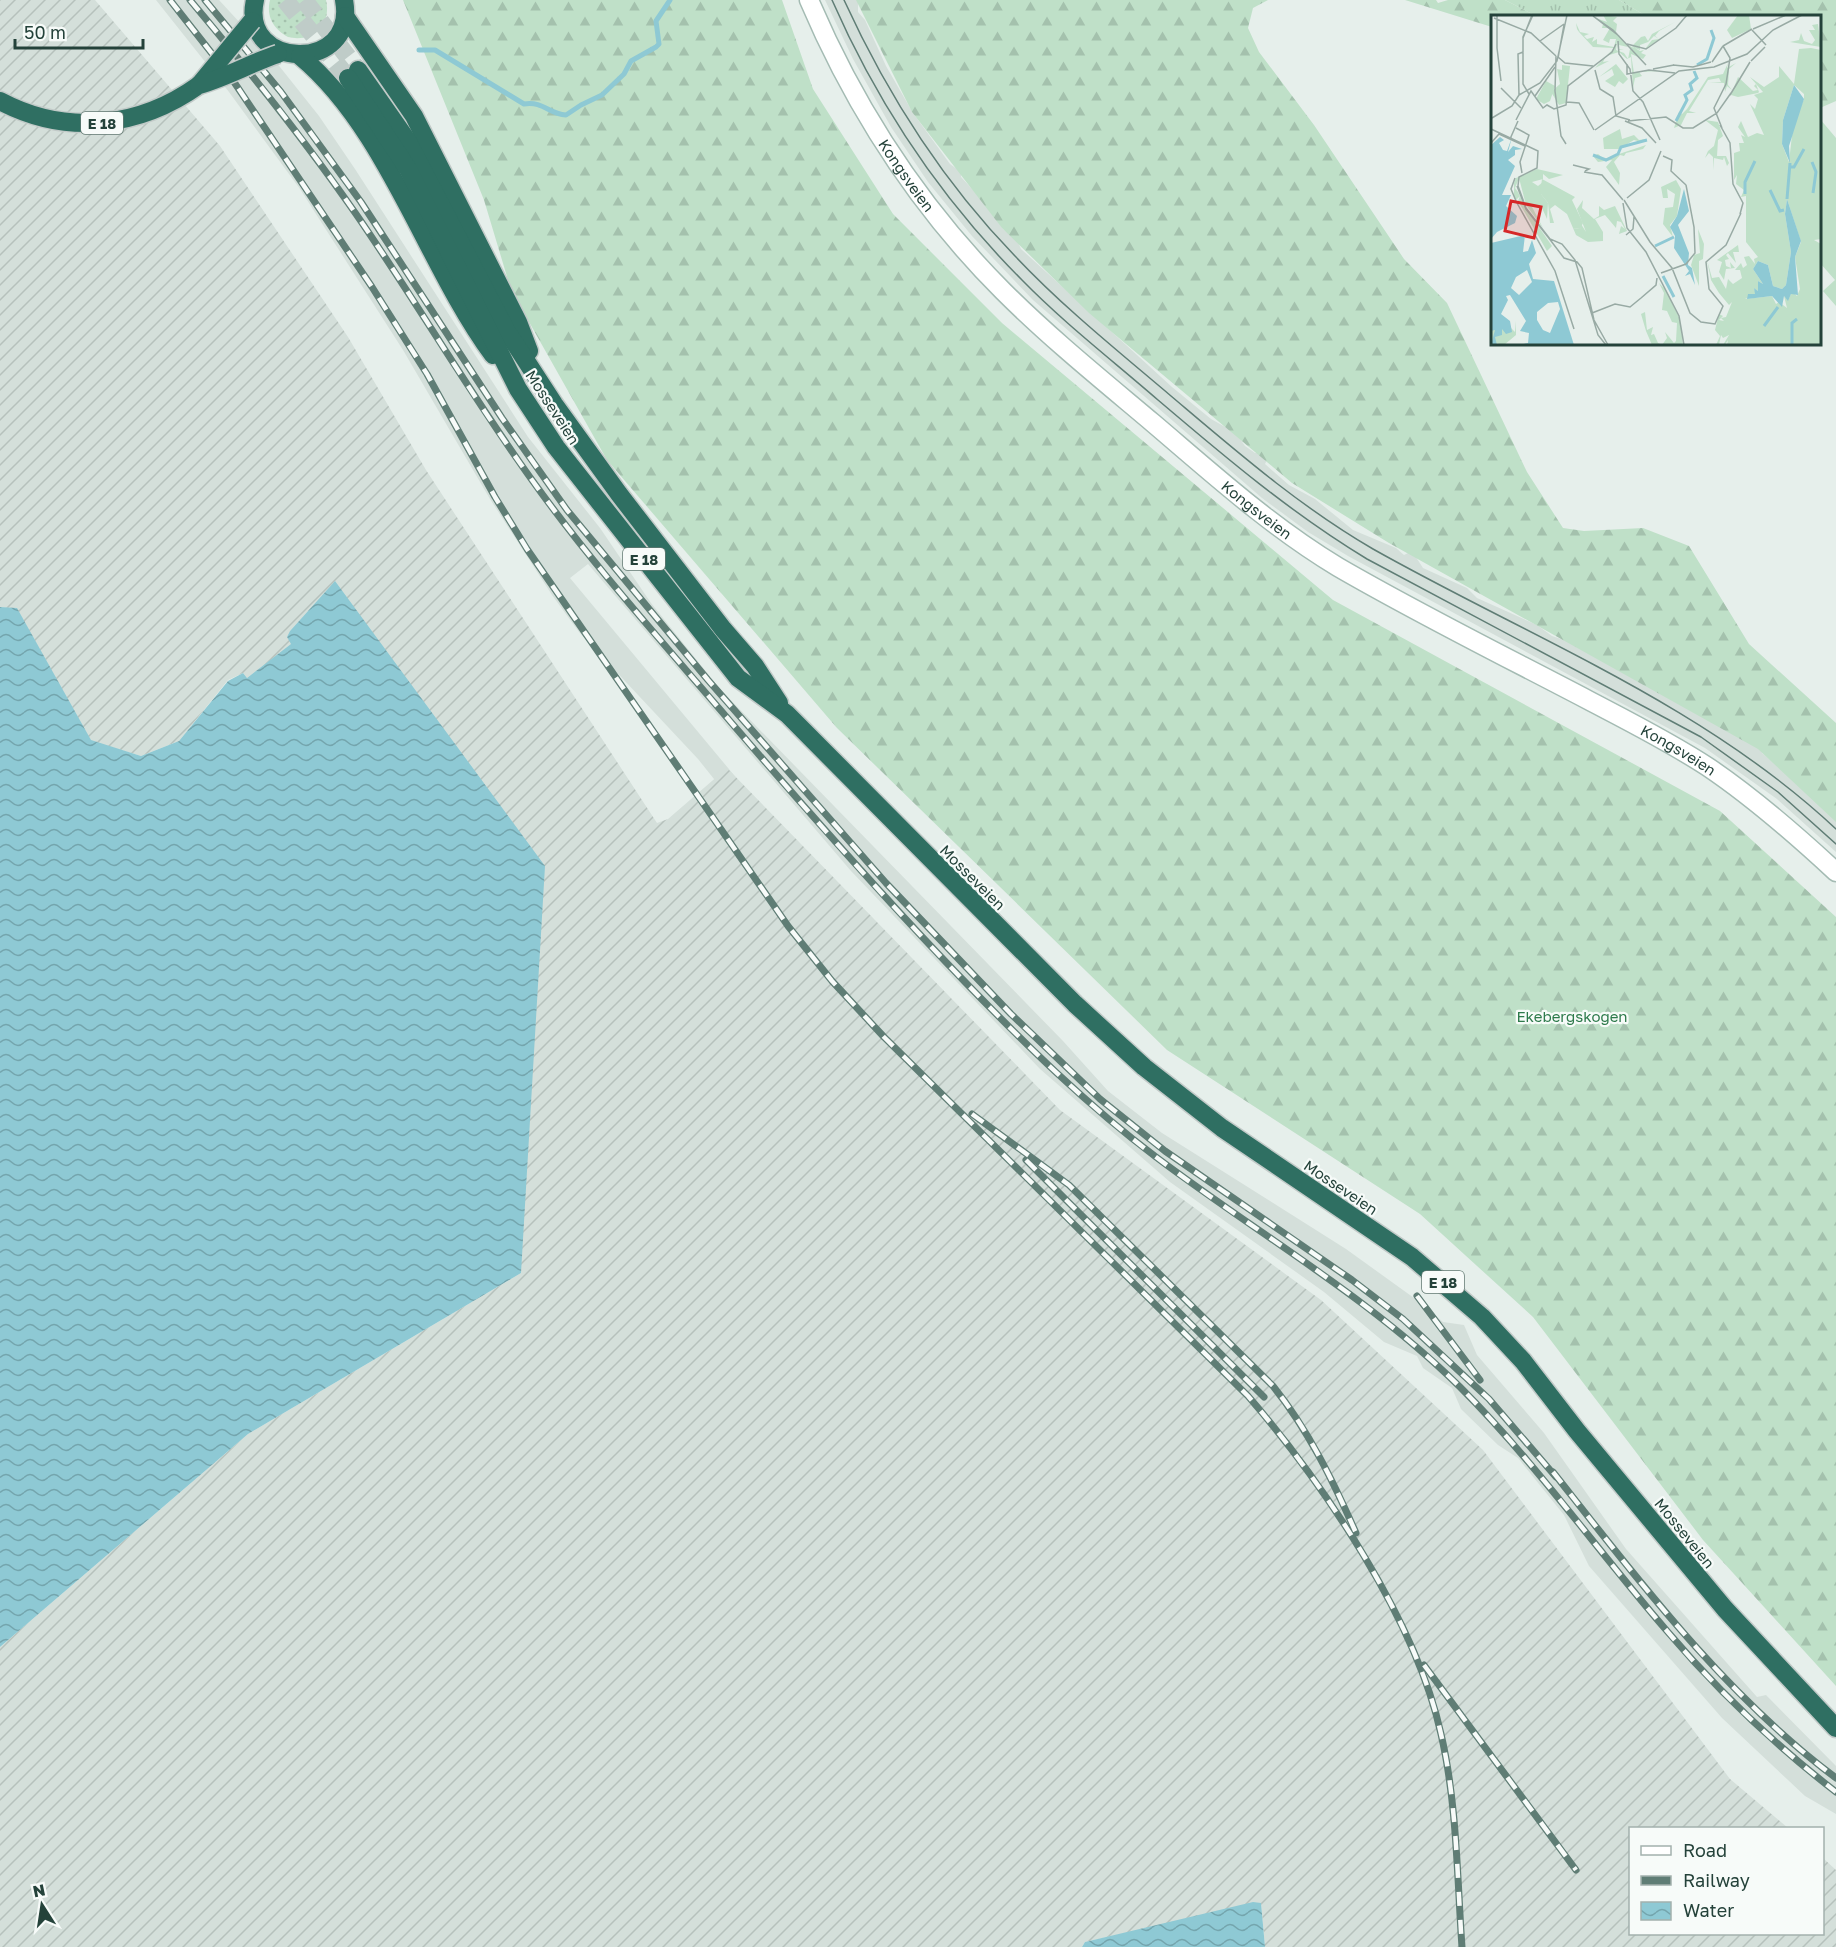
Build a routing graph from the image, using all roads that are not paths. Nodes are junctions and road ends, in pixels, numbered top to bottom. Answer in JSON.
{"nodes":[{"id":1,"x":809,"y":0,"type":"edge"},
{"id":2,"x":253,"y":8,"type":"edge"},
{"id":3,"x":345,"y":8,"type":"edge"},
{"id":4,"x":287,"y":54,"type":"junction"},
{"id":5,"x":199,"y":85,"type":"junction"},
{"id":6,"x":0,"y":101,"type":"edge"},
{"id":7,"x":538,"y":375,"type":"junction"},
{"id":8,"x":518,"y":389,"type":"junction"},
{"id":9,"x":787,"y":714,"type":"junction"},
{"id":10,"x":1836,"y":872,"type":"edge"},
{"id":11,"x":1836,"y":1728,"type":"edge"}],
"edges":[{"from":1,"to":10,"type":"main road","name":"Kongsveien"},
{"from":2,"to":4,"type":"highway","number":"E 18"},
{"from":2,"to":5,"type":"highway","number":"E 18","bridge":true},
{"from":3,"to":4,"type":"highway","number":"E 18"},
{"from":3,"to":7,"type":"highway","number":"E 18"},
{"from":4,"to":5,"type":"highway","number":"E 18","bridge":true},
{"from":4,"to":8,"type":"highway","number":"E 18"},
{"from":5,"to":6,"type":"highway","number":"E 18"},
{"from":7,"to":8,"type":"highway","name":"Mosseveien","number":"E 18"},
{"from":7,"to":9,"type":"highway","name":"Mosseveien","number":"E 18"},
{"from":8,"to":9,"type":"highway","name":"Mosseveien","number":"E 18"},
{"from":9,"to":11,"type":"highway","name":"Mosseveien","number":"E 18"}]}
